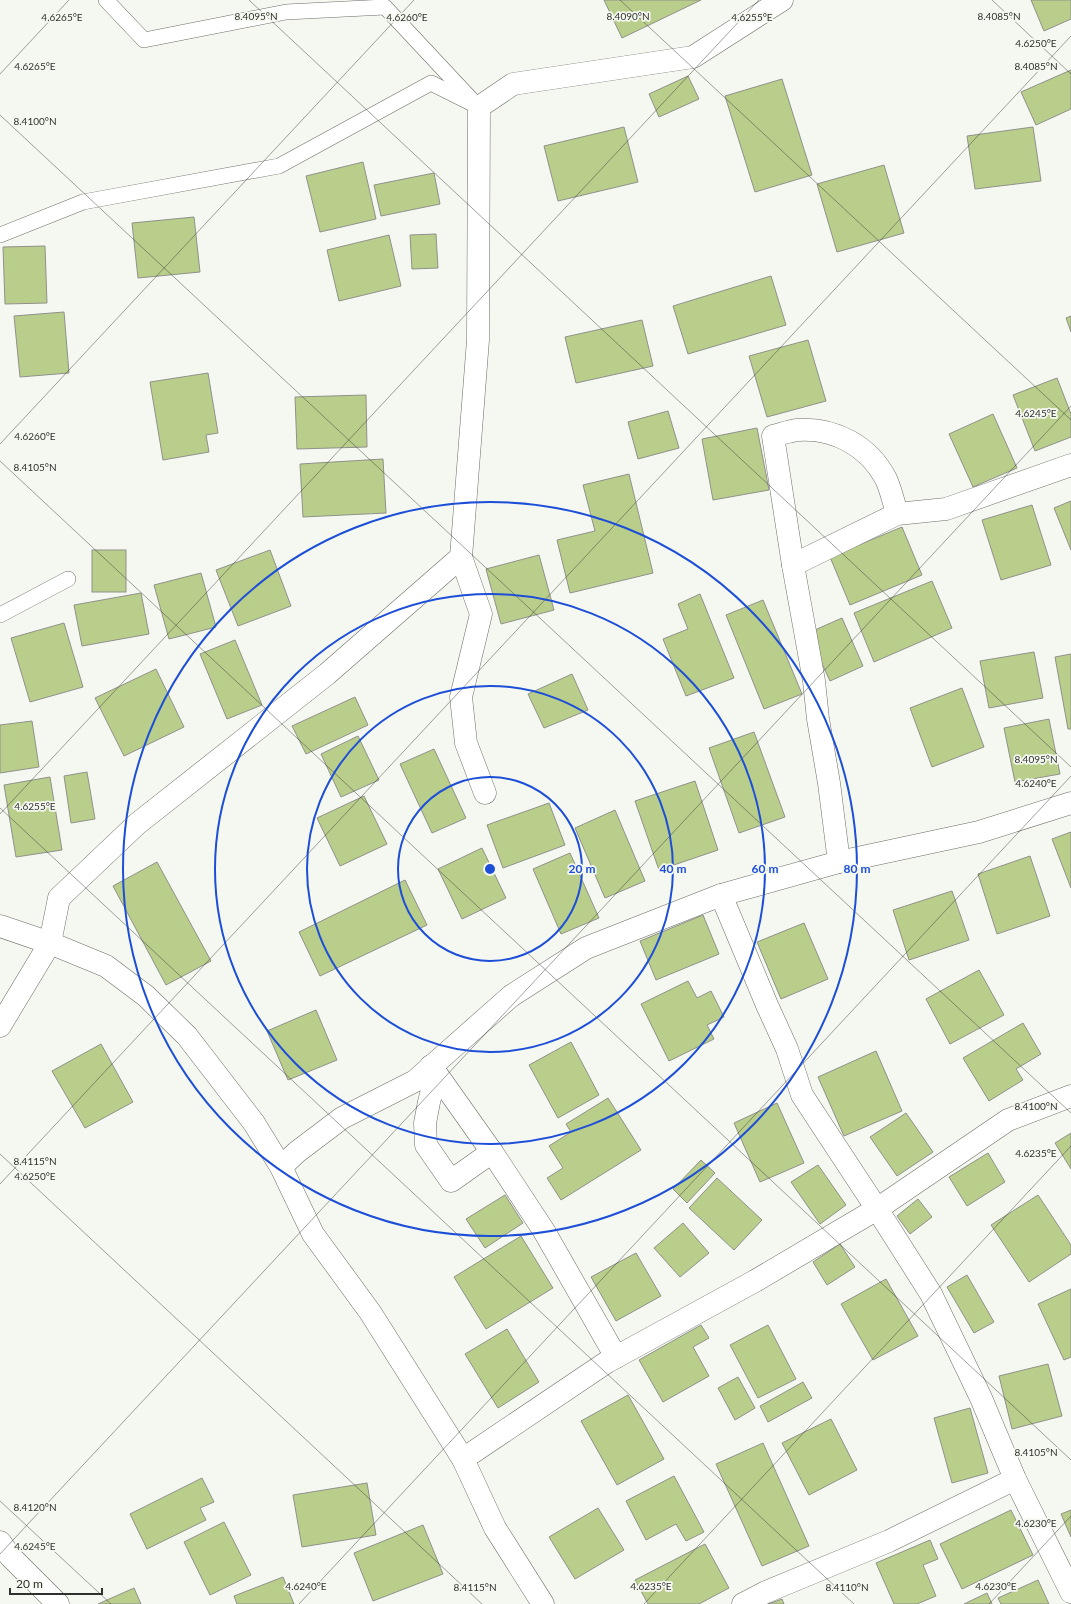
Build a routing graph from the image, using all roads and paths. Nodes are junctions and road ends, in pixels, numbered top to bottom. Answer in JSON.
{"nodes":[{"id":1,"x":106,"y":0,"type":"edge"},
{"id":2,"x":782,"y":0,"type":"edge"},
{"id":3,"x":479,"y":107,"type":"junction"},
{"id":4,"x":0,"y":235,"type":"edge"},
{"id":5,"x":1071,"y":465,"type":"edge"},
{"id":6,"x":898,"y":514,"type":"junction"},
{"id":7,"x":461,"y":557,"type":"junction"},
{"id":8,"x":793,"y":564,"type":"junction"},
{"id":9,"x":68,"y":579,"type":"dead end"},
{"id":10,"x":0,"y":615,"type":"edge"},
{"id":11,"x":485,"y":793,"type":"dead end"},
{"id":12,"x":1071,"y":803,"type":"edge"},
{"id":13,"x":839,"y":862,"type":"junction"},
{"id":14,"x":721,"y":895,"type":"junction"},
{"id":15,"x":0,"y":926,"type":"edge"},
{"id":16,"x":50,"y":943,"type":"junction"},
{"id":17,"x":0,"y":1026,"type":"edge"},
{"id":18,"x":434,"y":1070,"type":"junction"},
{"id":19,"x":1071,"y":1096,"type":"edge"},
{"id":20,"x":492,"y":1152,"type":"junction"},
{"id":21,"x":281,"y":1166,"type":"junction"},
{"id":22,"x":877,"y":1209,"type":"junction"},
{"id":23,"x":616,"y":1357,"type":"junction"},
{"id":24,"x":463,"y":1459,"type":"junction"},
{"id":25,"x":1015,"y":1479,"type":"junction"},
{"id":26,"x":0,"y":1542,"type":"edge"},
{"id":27,"x":1071,"y":1592,"type":"edge"},
{"id":28,"x":58,"y":1604,"type":"edge"},
{"id":29,"x":543,"y":1604,"type":"edge"},
{"id":30,"x":743,"y":1604,"type":"edge"}],
"edges":[{"from":1,"to":3,"type":"lane"},
{"from":2,"to":3,"type":"street"},
{"from":3,"to":4,"type":"lane"},
{"from":3,"to":7,"type":"street"},
{"from":5,"to":6,"type":"street"},
{"from":6,"to":8,"type":"street"},
{"from":6,"to":8,"type":"street"},
{"from":7,"to":11,"type":"street"},
{"from":7,"to":16,"type":"street"},
{"from":8,"to":13,"type":"street"},
{"from":9,"to":10,"type":"lane"},
{"from":12,"to":13,"type":"street"},
{"from":13,"to":14,"type":"street"},
{"from":14,"to":18,"type":"street"},
{"from":14,"to":22,"type":"street"},
{"from":15,"to":16,"type":"street"},
{"from":16,"to":17,"type":"street"},
{"from":16,"to":21,"type":"street"},
{"from":18,"to":20,"type":"street"},
{"from":18,"to":20,"type":"street"},
{"from":18,"to":21,"type":"street"},
{"from":19,"to":22,"type":"street"},
{"from":20,"to":23,"type":"street"},
{"from":21,"to":24,"type":"street"},
{"from":22,"to":23,"type":"street"},
{"from":22,"to":25,"type":"street"},
{"from":23,"to":24,"type":"street"},
{"from":24,"to":29,"type":"street"},
{"from":25,"to":27,"type":"street"},
{"from":25,"to":30,"type":"street"},
{"from":26,"to":28,"type":"street"}]}
